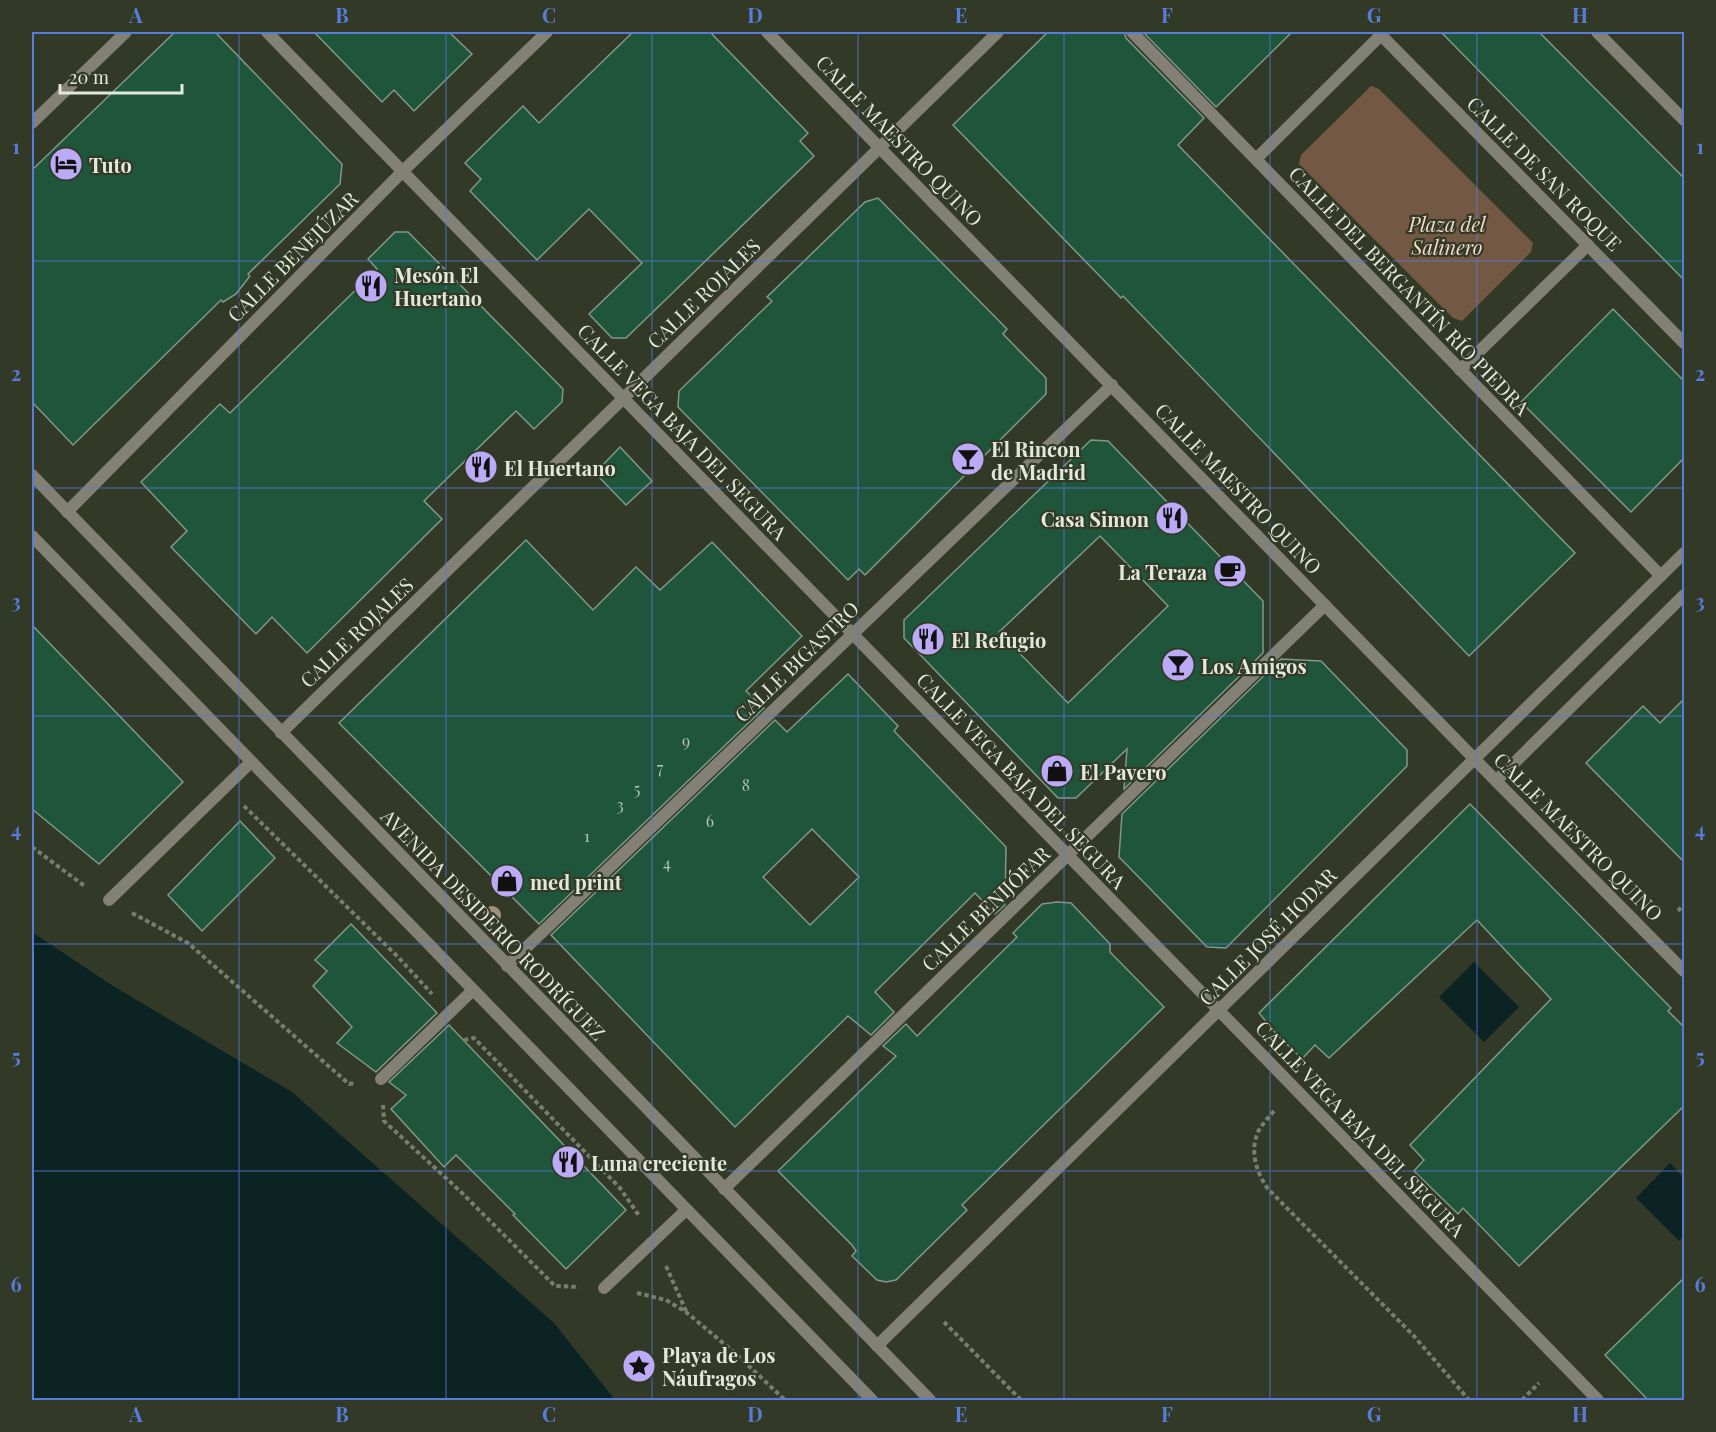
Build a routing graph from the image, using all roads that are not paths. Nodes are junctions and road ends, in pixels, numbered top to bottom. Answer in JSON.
{"nodes":[{"id":1,"x":126,"y":32,"type":"edge"},
{"id":2,"x":267,"y":32,"type":"edge"},
{"id":3,"x":547,"y":32,"type":"edge"},
{"id":4,"x":767,"y":32,"type":"edge"},
{"id":5,"x":998,"y":32,"type":"edge"},
{"id":6,"x":1132,"y":32,"type":"edge"},
{"id":7,"x":1597,"y":32,"type":"edge"},
{"id":8,"x":1380,"y":33,"type":"edge"},
{"id":9,"x":1684,"y":120,"type":"edge"},
{"id":10,"x":32,"y":123,"type":"edge"},
{"id":11,"x":880,"y":147,"type":"junction"},
{"id":12,"x":1256,"y":159,"type":"junction"},
{"id":13,"x":403,"y":171,"type":"junction"},
{"id":14,"x":1588,"y":245,"type":"junction"},
{"id":15,"x":1684,"y":343,"type":"edge"},
{"id":16,"x":1460,"y":370,"type":"junction"},
{"id":17,"x":1112,"y":386,"type":"junction"},
{"id":18,"x":624,"y":398,"type":"junction"},
{"id":19,"x":32,"y":475,"type":"edge"},
{"id":20,"x":67,"y":512,"type":"junction"},
{"id":21,"x":33,"y":542,"type":"edge"},
{"id":22,"x":1684,"y":553,"type":"edge"},
{"id":23,"x":1661,"y":576,"type":"junction"},
{"id":24,"x":1684,"y":595,"type":"edge"},
{"id":25,"x":1325,"y":605,"type":"junction"},
{"id":26,"x":853,"y":634,"type":"junction"},
{"id":27,"x":281,"y":733,"type":"junction"},
{"id":28,"x":1475,"y":759,"type":"junction"},
{"id":29,"x":251,"y":762,"type":"junction"},
{"id":30,"x":1496,"y":781,"type":"junction"},
{"id":31,"x":1068,"y":855,"type":"junction"},
{"id":32,"x":109,"y":900,"type":"road end"},
{"id":33,"x":507,"y":966,"type":"junction"},
{"id":34,"x":1684,"y":971,"type":"edge"},
{"id":35,"x":473,"y":990,"type":"junction"},
{"id":36,"x":1219,"y":1011,"type":"junction"},
{"id":37,"x":381,"y":1079,"type":"road end"},
{"id":38,"x":724,"y":1189,"type":"junction"},
{"id":39,"x":686,"y":1210,"type":"junction"},
{"id":40,"x":604,"y":1288,"type":"road end"},
{"id":41,"x":877,"y":1346,"type":"junction"},
{"id":42,"x":872,"y":1401,"type":"edge"},
{"id":43,"x":930,"y":1401,"type":"edge"},
{"id":44,"x":1598,"y":1401,"type":"edge"}],
"edges":[{"from":1,"to":10,"type":"street"},
{"from":2,"to":13,"type":"street","name":"CALLE VEGA BAJA DEL SEGURA"},
{"from":3,"to":13,"type":"street","name":"CALLE BENEJÚZAR"},
{"from":4,"to":11,"type":"street","name":"CALLE MAESTRO QUINO"},
{"from":5,"to":11,"type":"street","name":"CALLE ROJALES"},
{"from":6,"to":12,"type":"street","name":"CALLE DEL BERGANTÍN RÍO PIEDRA"},
{"from":7,"to":9,"type":"street"},
{"from":8,"to":12,"type":"street"},
{"from":8,"to":14,"type":"street","name":"CALLE DE SAN ROQUE"},
{"from":11,"to":17,"type":"street","name":"CALLE MAESTRO QUINO"},
{"from":11,"to":18,"type":"street","name":"CALLE ROJALES"},
{"from":12,"to":16,"type":"street","name":"CALLE DEL BERGANTÍN RÍO PIEDRA"},
{"from":13,"to":18,"type":"street","name":"CALLE VEGA BAJA DEL SEGURA"},
{"from":13,"to":20,"type":"street","name":"CALLE BENEJÚZAR"},
{"from":14,"to":15,"type":"street","name":"CALLE DE SAN ROQUE"},
{"from":14,"to":16,"type":"street"},
{"from":16,"to":23,"type":"street","name":"CALLE DEL BERGANTÍN RÍO PIEDRA"},
{"from":17,"to":25,"type":"street","name":"CALLE MAESTRO QUINO"},
{"from":17,"to":26,"type":"street","name":"CALLE BIGASTRO"},
{"from":18,"to":26,"type":"street","name":"CALLE VEGA BAJA DEL SEGURA"},
{"from":18,"to":27,"type":"street","name":"CALLE ROJALES"},
{"from":19,"to":20,"type":"street","name":"AVENIDA DESIDERIO RODRÍGUEZ"},
{"from":20,"to":27,"type":"street","name":"AVENIDA DESIDERIO RODRÍGUEZ"},
{"from":21,"to":29,"type":"street"},
{"from":22,"to":23,"type":"street","name":"CALLE JOSÉ HODAR"},
{"from":23,"to":28,"type":"street","name":"CALLE JOSÉ HODAR"},
{"from":24,"to":30,"type":"street"},
{"from":25,"to":28,"type":"street","name":"CALLE MAESTRO QUINO"},
{"from":25,"to":31,"type":"street","name":"CALLE BENIJÓFAR"},
{"from":26,"to":31,"type":"street","name":"CALLE VEGA BAJA DEL SEGURA"},
{"from":26,"to":33,"type":"street","name":"CALLE BIGASTRO"},
{"from":27,"to":33,"type":"street","name":"AVENIDA DESIDERIO RODRÍGUEZ"},
{"from":28,"to":30,"type":"street","name":"CALLE MAESTRO QUINO"},
{"from":28,"to":36,"type":"street","name":"CALLE JOSÉ HODAR"},
{"from":29,"to":32,"type":"street"},
{"from":29,"to":35,"type":"street"},
{"from":30,"to":34,"type":"street","name":"CALLE MAESTRO QUINO"},
{"from":31,"to":36,"type":"street","name":"CALLE VEGA BAJA DEL SEGURA"},
{"from":31,"to":38,"type":"street","name":"CALLE BENIJÓFAR"},
{"from":33,"to":38,"type":"street","name":"AVENIDA DESIDERIO RODRÍGUEZ"},
{"from":35,"to":37,"type":"street"},
{"from":35,"to":39,"type":"street"},
{"from":36,"to":41,"type":"street","name":"CALLE JOSÉ HODAR"},
{"from":36,"to":44,"type":"street","name":"CALLE VEGA BAJA DEL SEGURA"},
{"from":38,"to":41,"type":"street","name":"AVENIDA DESIDERIO RODRÍGUEZ"},
{"from":39,"to":40,"type":"street"},
{"from":39,"to":42,"type":"street"},
{"from":41,"to":43,"type":"street","name":"AVENIDA DESIDERIO RODRÍGUEZ"}]}
